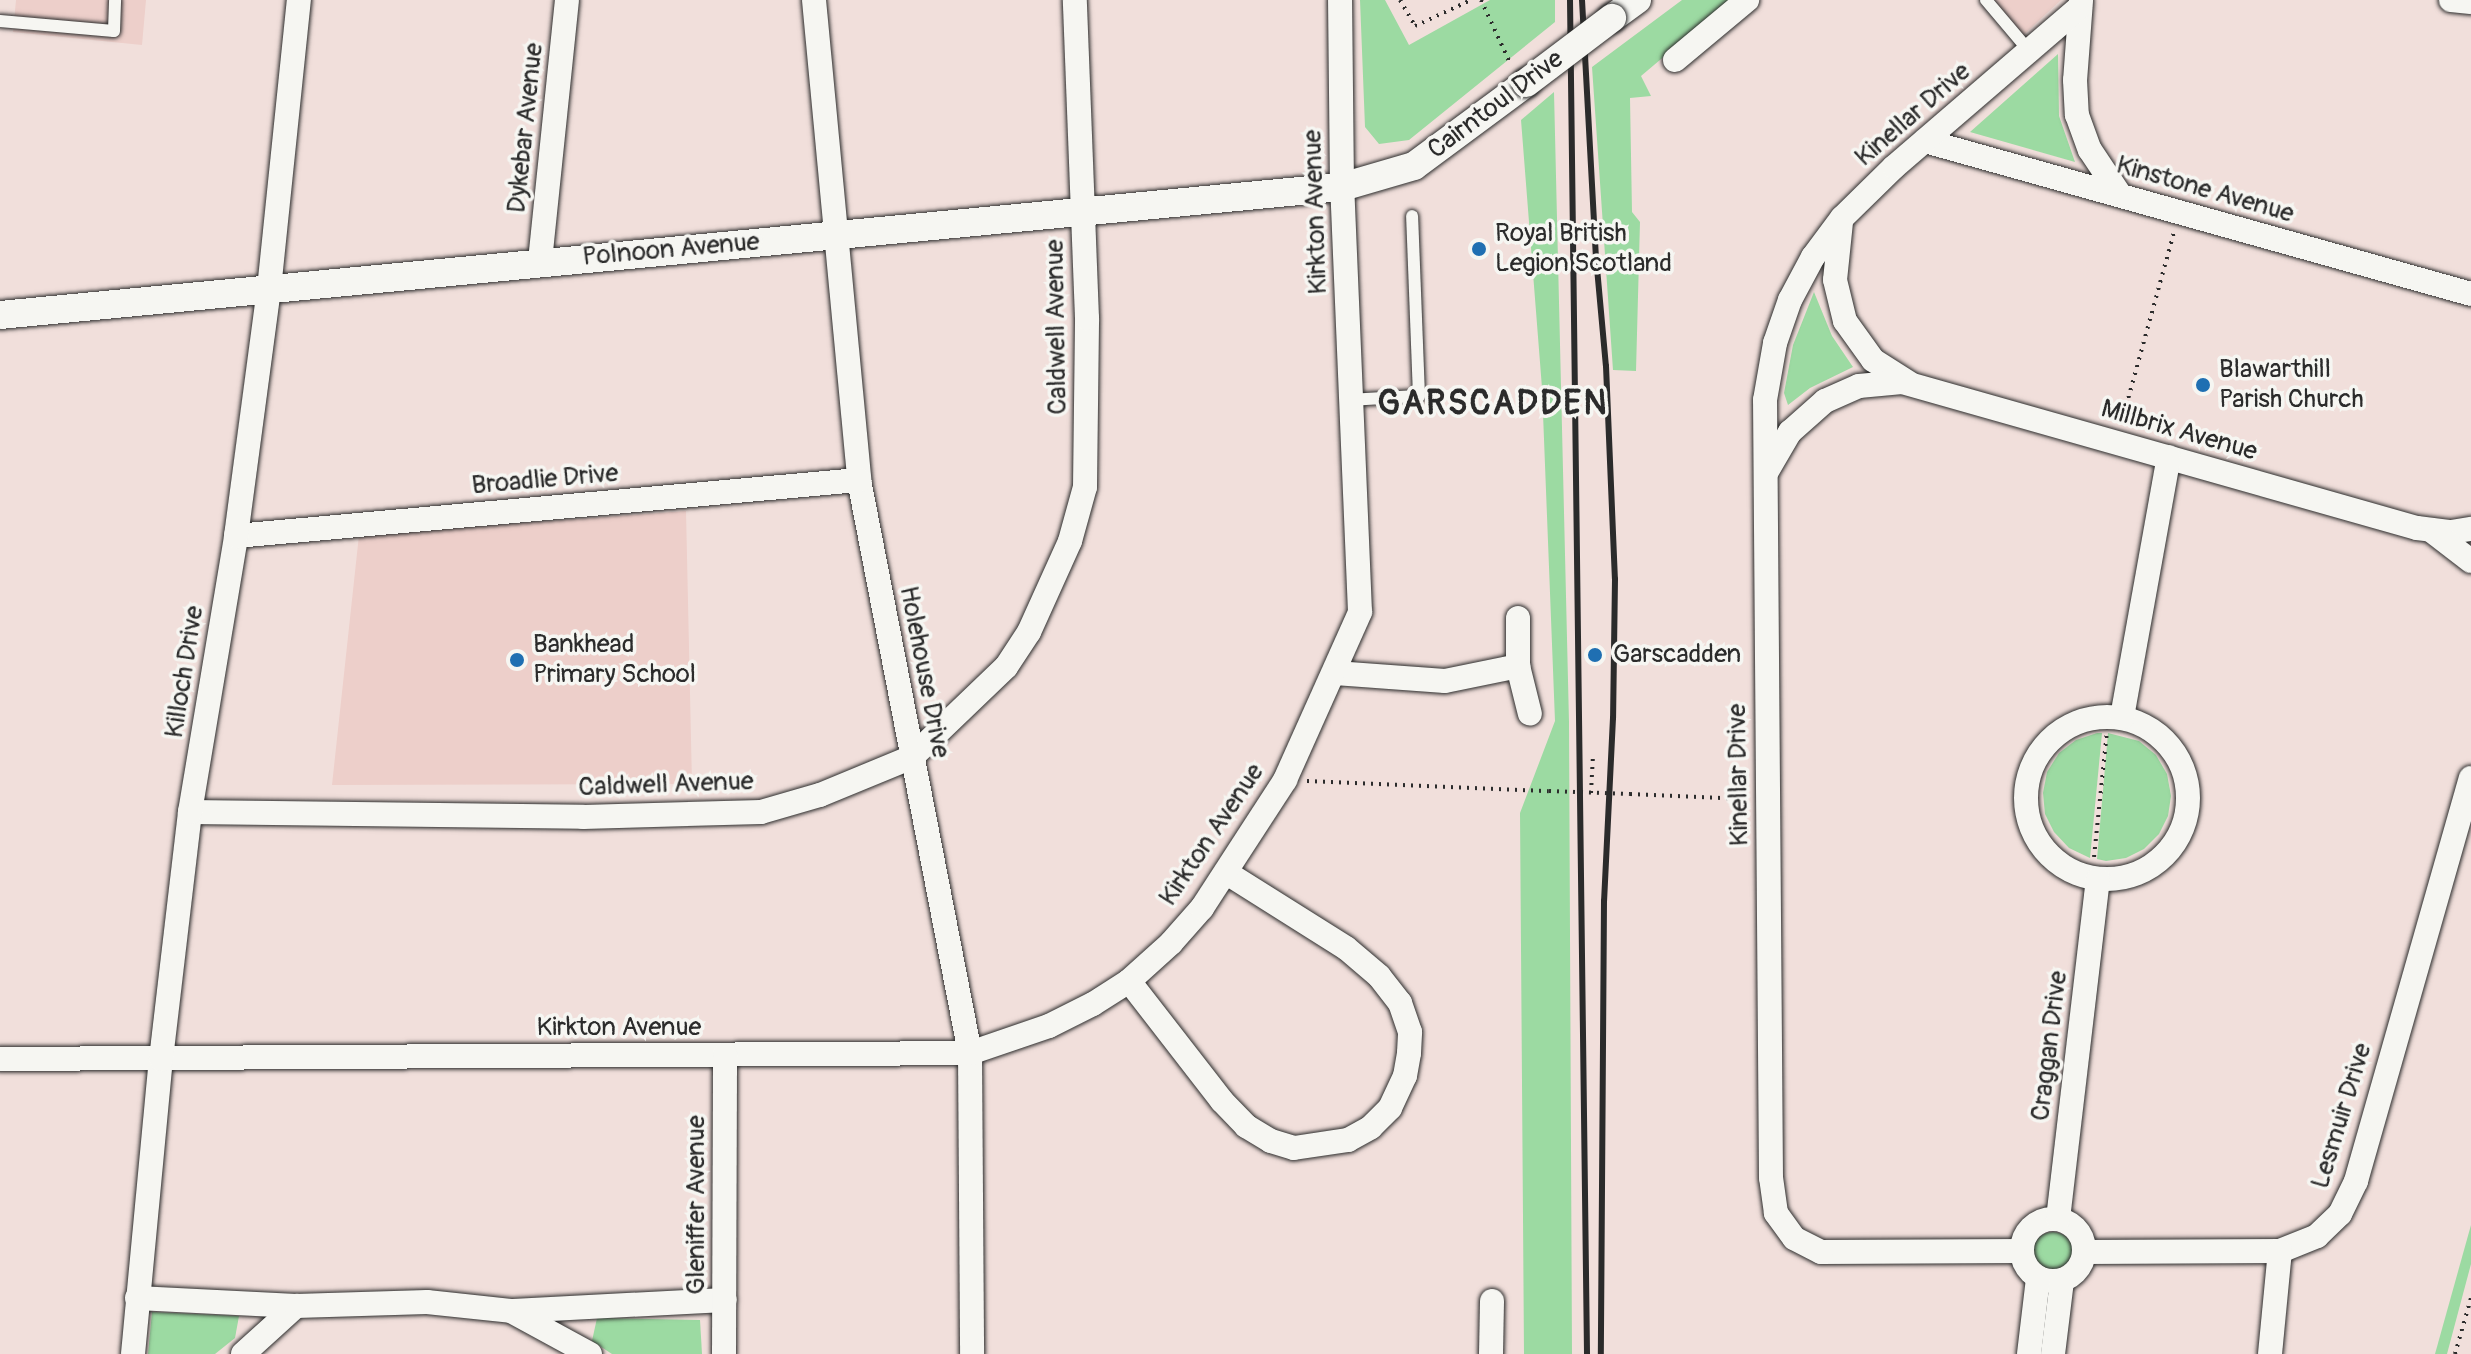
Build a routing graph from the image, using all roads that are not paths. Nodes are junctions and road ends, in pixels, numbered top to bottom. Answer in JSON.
{"nodes":[{"id":1,"x":115,"y":0,"type":"edge"},
{"id":2,"x":299,"y":0,"type":"edge"},
{"id":3,"x":567,"y":0,"type":"edge"},
{"id":4,"x":814,"y":0,"type":"edge"},
{"id":5,"x":1075,"y":0,"type":"edge"},
{"id":6,"x":1340,"y":0,"type":"edge"},
{"id":7,"x":1637,"y":0,"type":"edge"},
{"id":8,"x":1747,"y":0,"type":"edge"},
{"id":9,"x":1986,"y":0,"type":"edge"},
{"id":10,"x":2451,"y":0,"type":"edge"},
{"id":11,"x":2471,"y":2,"type":"edge"},
{"id":12,"x":2080,"y":4,"type":"edge"},
{"id":13,"x":0,"y":21,"type":"edge"},
{"id":14,"x":2030,"y":52,"type":"junction"},
{"id":15,"x":1675,"y":60,"type":"dead end"},
{"id":16,"x":1925,"y":141,"type":"junction"},
{"id":17,"x":1342,"y":187,"type":"junction"},
{"id":18,"x":2120,"y":195,"type":"junction"},
{"id":19,"x":1082,"y":210,"type":"junction"},
{"id":20,"x":1412,"y":216,"type":"dead end"},
{"id":21,"x":1842,"y":218,"type":"junction"},
{"id":22,"x":835,"y":235,"type":"junction"},
{"id":23,"x":540,"y":261,"type":"junction"},
{"id":24,"x":269,"y":289,"type":"junction"},
{"id":25,"x":2471,"y":294,"type":"edge"},
{"id":26,"x":0,"y":315,"type":"edge"},
{"id":27,"x":1911,"y":384,"type":"junction"},
{"id":28,"x":1351,"y":400,"type":"junction"},
{"id":29,"x":2169,"y":457,"type":"junction"},
{"id":30,"x":1764,"y":476,"type":"junction"},
{"id":31,"x":859,"y":480,"type":"junction"},
{"id":32,"x":2471,"y":529,"type":"edge"},
{"id":33,"x":2431,"y":531,"type":"junction"},
{"id":34,"x":236,"y":536,"type":"junction"},
{"id":35,"x":2471,"y":561,"type":"edge"},
{"id":36,"x":1518,"y":618,"type":"dead end"},
{"id":37,"x":1518,"y":666,"type":"junction"},
{"id":38,"x":1335,"y":673,"type":"junction"},
{"id":39,"x":1530,"y":714,"type":"dead end"},
{"id":40,"x":2122,"y":717,"type":"junction"},
{"id":41,"x":912,"y":757,"type":"junction"},
{"id":42,"x":2471,"y":778,"type":"edge"},
{"id":43,"x":190,"y":812,"type":"junction"},
{"id":44,"x":1227,"y":873,"type":"junction"},
{"id":45,"x":2098,"y":879,"type":"junction"},
{"id":46,"x":1129,"y":981,"type":"junction"},
{"id":47,"x":970,"y":1053,"type":"junction"},
{"id":48,"x":725,"y":1055,"type":"junction"},
{"id":49,"x":0,"y":1059,"type":"edge"},
{"id":50,"x":161,"y":1059,"type":"junction"},
{"id":51,"x":2058,"y":1219,"type":"junction"},
{"id":52,"x":2022,"y":1251,"type":"junction"},
{"id":53,"x":2280,"y":1251,"type":"junction"},
{"id":54,"x":2085,"y":1252,"type":"junction"},
{"id":55,"x":2050,"y":1280,"type":"junction"},
{"id":56,"x":137,"y":1298,"type":"junction"},
{"id":57,"x":725,"y":1300,"type":"junction"},
{"id":58,"x":1492,"y":1301,"type":"dead end"},
{"id":59,"x":296,"y":1306,"type":"junction"},
{"id":60,"x":511,"y":1311,"type":"junction"},
{"id":61,"x":133,"y":1354,"type":"edge"},
{"id":62,"x":243,"y":1354,"type":"edge"},
{"id":63,"x":590,"y":1354,"type":"edge"},
{"id":64,"x":724,"y":1354,"type":"edge"},
{"id":65,"x":972,"y":1354,"type":"edge"},
{"id":66,"x":1491,"y":1354,"type":"edge"},
{"id":67,"x":2029,"y":1354,"type":"edge"},
{"id":68,"x":2053,"y":1354,"type":"edge"},
{"id":69,"x":2270,"y":1354,"type":"edge"}],
"edges":[{"from":1,"to":13,"type":"lane"},
{"from":2,"to":24,"type":"street","name":"Killoch Drive"},
{"from":3,"to":23,"type":"street","name":"Dykebar Avenue"},
{"from":4,"to":22,"type":"street","name":"Holehouse Drive"},
{"from":5,"to":19,"type":"street","name":"Caldwell Avenue"},
{"from":6,"to":17,"type":"street","name":"Kirkton Avenue"},
{"from":7,"to":17,"type":"street","name":"Cairntoul Drive","bridge":true},
{"from":8,"to":15,"type":"street"},
{"from":9,"to":14,"type":"lane"},
{"from":10,"to":11,"type":"street"},
{"from":12,"to":14,"type":"street","name":"Kinellar Drive"},
{"from":12,"to":18,"type":"street"},
{"from":14,"to":16,"type":"street","name":"Kinellar Drive"},
{"from":16,"to":18,"type":"street","name":"Kinstone Avenue"},
{"from":16,"to":21,"type":"street","name":"Kinellar Drive"},
{"from":17,"to":19,"type":"street","name":"Polnoon Avenue"},
{"from":17,"to":28,"type":"street","name":"Kirkton Avenue"},
{"from":18,"to":25,"type":"street","name":"Kinstone Avenue"},
{"from":19,"to":22,"type":"street","name":"Polnoon Avenue"},
{"from":19,"to":41,"type":"street","name":"Caldwell Avenue"},
{"from":20,"to":28,"type":"lane"},
{"from":21,"to":27,"type":"street","name":"Millbrix Avenue"},
{"from":21,"to":30,"type":"street","name":"Kinellar Drive"},
{"from":22,"to":23,"type":"street","name":"Polnoon Avenue"},
{"from":22,"to":31,"type":"street","name":"Holehouse Drive"},
{"from":23,"to":24,"type":"street","name":"Polnoon Avenue"},
{"from":24,"to":26,"type":"street","name":"Polnoon Avenue"},
{"from":24,"to":34,"type":"street","name":"Killoch Drive"},
{"from":27,"to":29,"type":"street","name":"Millbrix Avenue"},
{"from":27,"to":30,"type":"street","name":"Millbrix Avenue"},
{"from":28,"to":38,"type":"street","name":"Kirkton Avenue"},
{"from":29,"to":33,"type":"street","name":"Millbrix Avenue"},
{"from":29,"to":40,"type":"street"},
{"from":30,"to":52,"type":"street","name":"Kinellar Drive"},
{"from":31,"to":34,"type":"street","name":"Broadlie Drive"},
{"from":31,"to":41,"type":"street","name":"Holehouse Drive"},
{"from":32,"to":33,"type":"street","name":"Millbrix Avenue"},
{"from":33,"to":35,"type":"street","name":"Millbrix Avenue"},
{"from":34,"to":43,"type":"street","name":"Killoch Drive"},
{"from":36,"to":37,"type":"street"},
{"from":37,"to":38,"type":"street"},
{"from":37,"to":39,"type":"street"},
{"from":38,"to":44,"type":"street","name":"Kirkton Avenue"},
{"from":40,"to":45,"type":"street"},
{"from":40,"to":45,"type":"street"},
{"from":41,"to":43,"type":"street","name":"Caldwell Avenue"},
{"from":41,"to":47,"type":"street","name":"Holehouse Drive"},
{"from":42,"to":53,"type":"street","name":"Lesmuir Drive"},
{"from":43,"to":50,"type":"street","name":"Killoch Drive"},
{"from":44,"to":46,"type":"street","name":"Kirkton Avenue"},
{"from":44,"to":46,"type":"street"},
{"from":45,"to":51,"type":"street","name":"Craggan Drive"},
{"from":46,"to":47,"type":"street","name":"Kirkton Avenue"},
{"from":47,"to":48,"type":"street","name":"Kirkton Avenue"},
{"from":47,"to":65,"type":"street","name":"Holehouse Drive"},
{"from":48,"to":50,"type":"street","name":"Kirkton Avenue"},
{"from":48,"to":57,"type":"street","name":"Gleniffer Avenue"},
{"from":49,"to":50,"type":"street","name":"Kirkton Avenue"},
{"from":50,"to":56,"type":"street","name":"Killoch Drive"},
{"from":51,"to":52,"type":"street"},
{"from":51,"to":54,"type":"street"},
{"from":52,"to":55,"type":"street"},
{"from":53,"to":54,"type":"street","name":"Lesmuir Drive"},
{"from":53,"to":69,"type":"street"},
{"from":54,"to":55,"type":"street"},
{"from":55,"to":67,"type":"street"},
{"from":55,"to":68,"type":"street"},
{"from":56,"to":59,"type":"street"},
{"from":56,"to":61,"type":"street","name":"Killoch Drive"},
{"from":57,"to":60,"type":"street"},
{"from":57,"to":64,"type":"street","name":"Gleniffer Avenue"},
{"from":58,"to":66,"type":"street"},
{"from":59,"to":60,"type":"street"},
{"from":59,"to":62,"type":"street"},
{"from":60,"to":63,"type":"street"}]}
